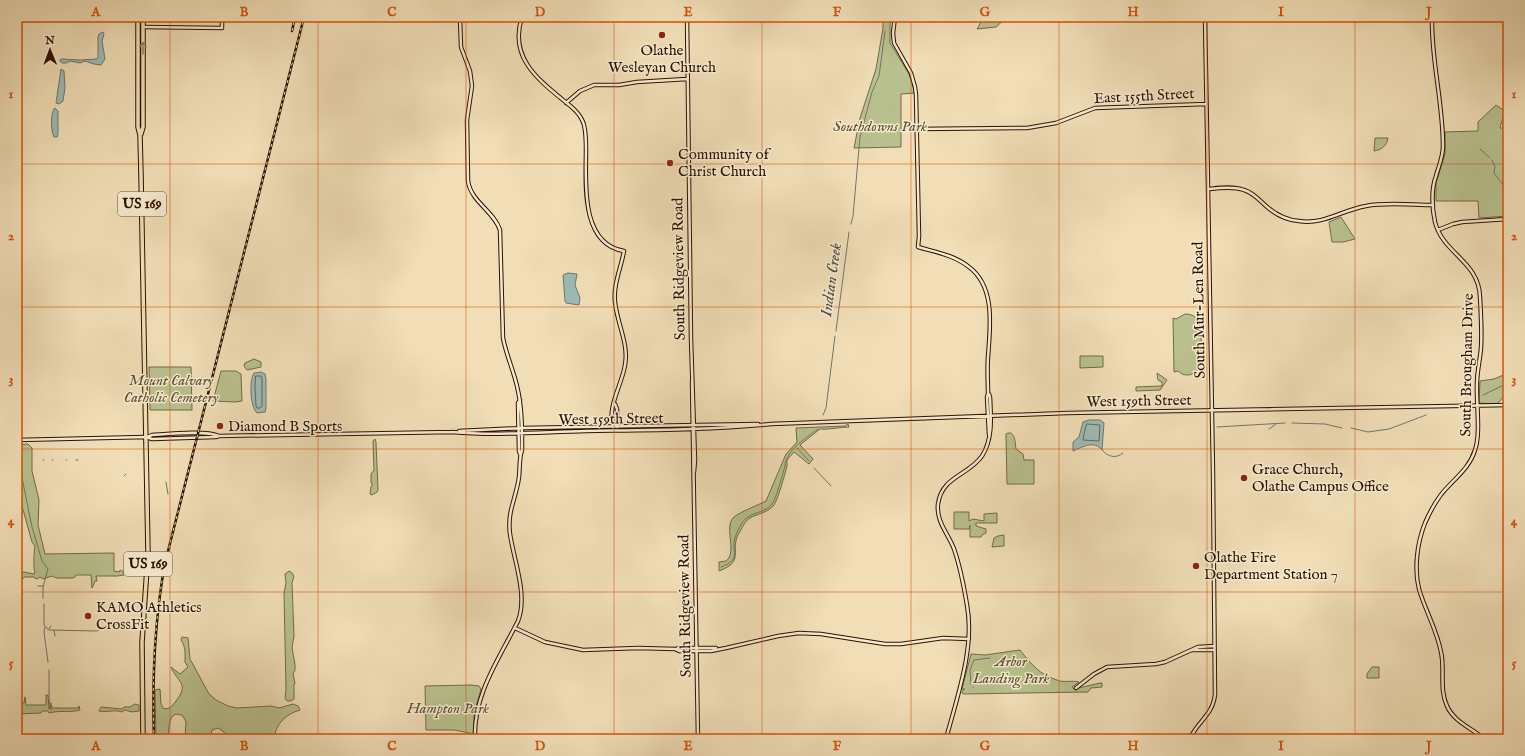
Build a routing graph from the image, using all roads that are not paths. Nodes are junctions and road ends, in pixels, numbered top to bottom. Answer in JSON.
{"nodes":[{"id":1,"x":138,"y":17,"type":"edge"},
{"id":2,"x":143,"y":17,"type":"edge"},
{"id":3,"x":222,"y":17,"type":"edge"},
{"id":4,"x":460,"y":17,"type":"edge"},
{"id":5,"x":522,"y":17,"type":"edge"},
{"id":6,"x":687,"y":17,"type":"edge"},
{"id":7,"x":895,"y":17,"type":"edge"},
{"id":8,"x":1205,"y":17,"type":"edge"},
{"id":9,"x":1432,"y":17,"type":"edge"},
{"id":10,"x":143,"y":27,"type":"junction"},
{"id":11,"x":687,"y":79,"type":"junction"},
{"id":12,"x":566,"y":102,"type":"junction"},
{"id":13,"x":1206,"y":104,"type":"junction"},
{"id":14,"x":917,"y":129,"type":"junction"},
{"id":15,"x":140,"y":135,"type":"junction"},
{"id":16,"x":1208,"y":189,"type":"junction"},
{"id":17,"x":1433,"y":205,"type":"junction"},
{"id":18,"x":1508,"y":219,"type":"edge"},
{"id":19,"x":1438,"y":230,"type":"junction"},
{"id":20,"x":988,"y":394,"type":"junction"},
{"id":21,"x":615,"y":404,"type":"junction"},
{"id":22,"x":1477,"y":406,"type":"junction"},
{"id":23,"x":1508,"y":406,"type":"edge"},
{"id":24,"x":1212,"y":411,"type":"junction"},
{"id":25,"x":987,"y":416,"type":"junction"},
{"id":26,"x":991,"y":416,"type":"junction"},
{"id":27,"x":693,"y":424,"type":"junction"},
{"id":28,"x":770,"y":424,"type":"junction"},
{"id":29,"x":613,"y":426,"type":"junction"},
{"id":30,"x":618,"y":426,"type":"junction"},
{"id":31,"x":520,"y":428,"type":"junction"},
{"id":32,"x":693,"y":428,"type":"junction"},
{"id":33,"x":616,"y":430,"type":"junction"},
{"id":34,"x":452,"y":432,"type":"junction"},
{"id":35,"x":520,"y":433,"type":"junction"},
{"id":36,"x":989,"y":435,"type":"junction"},
{"id":37,"x":146,"y":437,"type":"junction"},
{"id":38,"x":17,"y":440,"type":"edge"},
{"id":39,"x":515,"y":628,"type":"junction"},
{"id":40,"x":969,"y":638,"type":"junction"},
{"id":41,"x":1214,"y":646,"type":"junction"},
{"id":42,"x":697,"y":649,"type":"junction"},
{"id":43,"x":1192,"y":650,"type":"junction"},
{"id":44,"x":1214,"y":650,"type":"junction"},
{"id":45,"x":1076,"y":688,"type":"dead end"},
{"id":46,"x":143,"y":739,"type":"edge"},
{"id":47,"x":475,"y":739,"type":"edge"},
{"id":48,"x":698,"y":739,"type":"edge"},
{"id":49,"x":946,"y":739,"type":"edge"},
{"id":50,"x":1190,"y":739,"type":"edge"},
{"id":51,"x":1484,"y":739,"type":"edge"}],
"edges":[{"from":1,"to":15,"type":"highway","number":"US 169"},
{"from":2,"to":10,"type":"highway","number":"US 169"},
{"from":3,"to":10,"type":"street"},
{"from":4,"to":31,"type":"street"},
{"from":5,"to":12,"type":"street"},
{"from":6,"to":11,"type":"street","name":"South Ridgeview Road"},
{"from":7,"to":14,"type":"street"},
{"from":8,"to":13,"type":"street","name":"South Mur-Len Road"},
{"from":9,"to":17,"type":"street","name":"South Brougham Drive"},
{"from":15,"to":10,"type":"highway","number":"US 169","one_way":true},
{"from":11,"to":12,"type":"street"},
{"from":11,"to":27,"type":"street","name":"South Ridgeview Road"},
{"from":12,"to":21,"type":"street"},
{"from":13,"to":14,"type":"street","name":"East 155th Street"},
{"from":13,"to":16,"type":"street","name":"South Mur-Len Road"},
{"from":14,"to":20,"type":"street"},
{"from":15,"to":37,"type":"highway","number":"US 169"},
{"from":16,"to":17,"type":"street"},
{"from":16,"to":24,"type":"street","name":"South Mur-Len Road"},
{"from":17,"to":19,"type":"street","name":"South Brougham Drive"},
{"from":18,"to":19,"type":"street"},
{"from":19,"to":22,"type":"street","name":"South Brougham Drive"},
{"from":20,"to":25,"type":"street"},
{"from":20,"to":26,"type":"street"},
{"from":21,"to":29,"type":"street"},
{"from":21,"to":30,"type":"street"},
{"from":22,"to":23,"type":"street","name":"West 159th Street"},
{"from":22,"to":24,"type":"street","name":"West 159th Street"},
{"from":22,"to":51,"type":"street","name":"South Brougham Drive"},
{"from":24,"to":26,"type":"street","name":"West 159th Street"},
{"from":24,"to":41,"type":"street","name":"South Mur-Len Road"},
{"from":25,"to":26,"type":"street","name":"West 159th Street"},
{"from":25,"to":28,"type":"street","name":"West 159th Street"},
{"from":25,"to":36,"type":"street"},
{"from":26,"to":36,"type":"street"},
{"from":27,"to":28,"type":"street","name":"West 159th Street"},
{"from":27,"to":30,"type":"street","name":"West 159th Street"},
{"from":27,"to":32,"type":"street","name":"South Ridgeview Road"},
{"from":28,"to":32,"type":"street","name":"West 159th Street"},
{"from":29,"to":30,"type":"street","name":"West 159th Street"},
{"from":29,"to":31,"type":"street","name":"West 159th Street"},
{"from":29,"to":33,"type":"street"},
{"from":30,"to":33,"type":"street"},
{"from":31,"to":34,"type":"street","name":"West 159th Street"},
{"from":31,"to":35,"type":"street"},
{"from":32,"to":33,"type":"street","name":"West 159th Street"},
{"from":32,"to":42,"type":"street","name":"South Ridgeview Road"},
{"from":33,"to":35,"type":"street","name":"West 159th Street"},
{"from":34,"to":35,"type":"street","name":"West 159th Street"},
{"from":34,"to":37,"type":"street","name":"West 159th Street"},
{"from":35,"to":39,"type":"street"},
{"from":36,"to":40,"type":"street"},
{"from":37,"to":38,"type":"street","name":"West 159th Street"},
{"from":37,"to":46,"type":"highway","number":"US 169"},
{"from":39,"to":42,"type":"street"},
{"from":39,"to":47,"type":"street"},
{"from":40,"to":42,"type":"street"},
{"from":40,"to":49,"type":"street"},
{"from":41,"to":43,"type":"street"},
{"from":41,"to":44,"type":"street","name":"South Mur-Len Road"},
{"from":42,"to":48,"type":"street","name":"South Ridgeview Road"},
{"from":43,"to":44,"type":"street"},
{"from":43,"to":45,"type":"street"},
{"from":44,"to":50,"type":"street","name":"South Mur-Len Road"}]}
